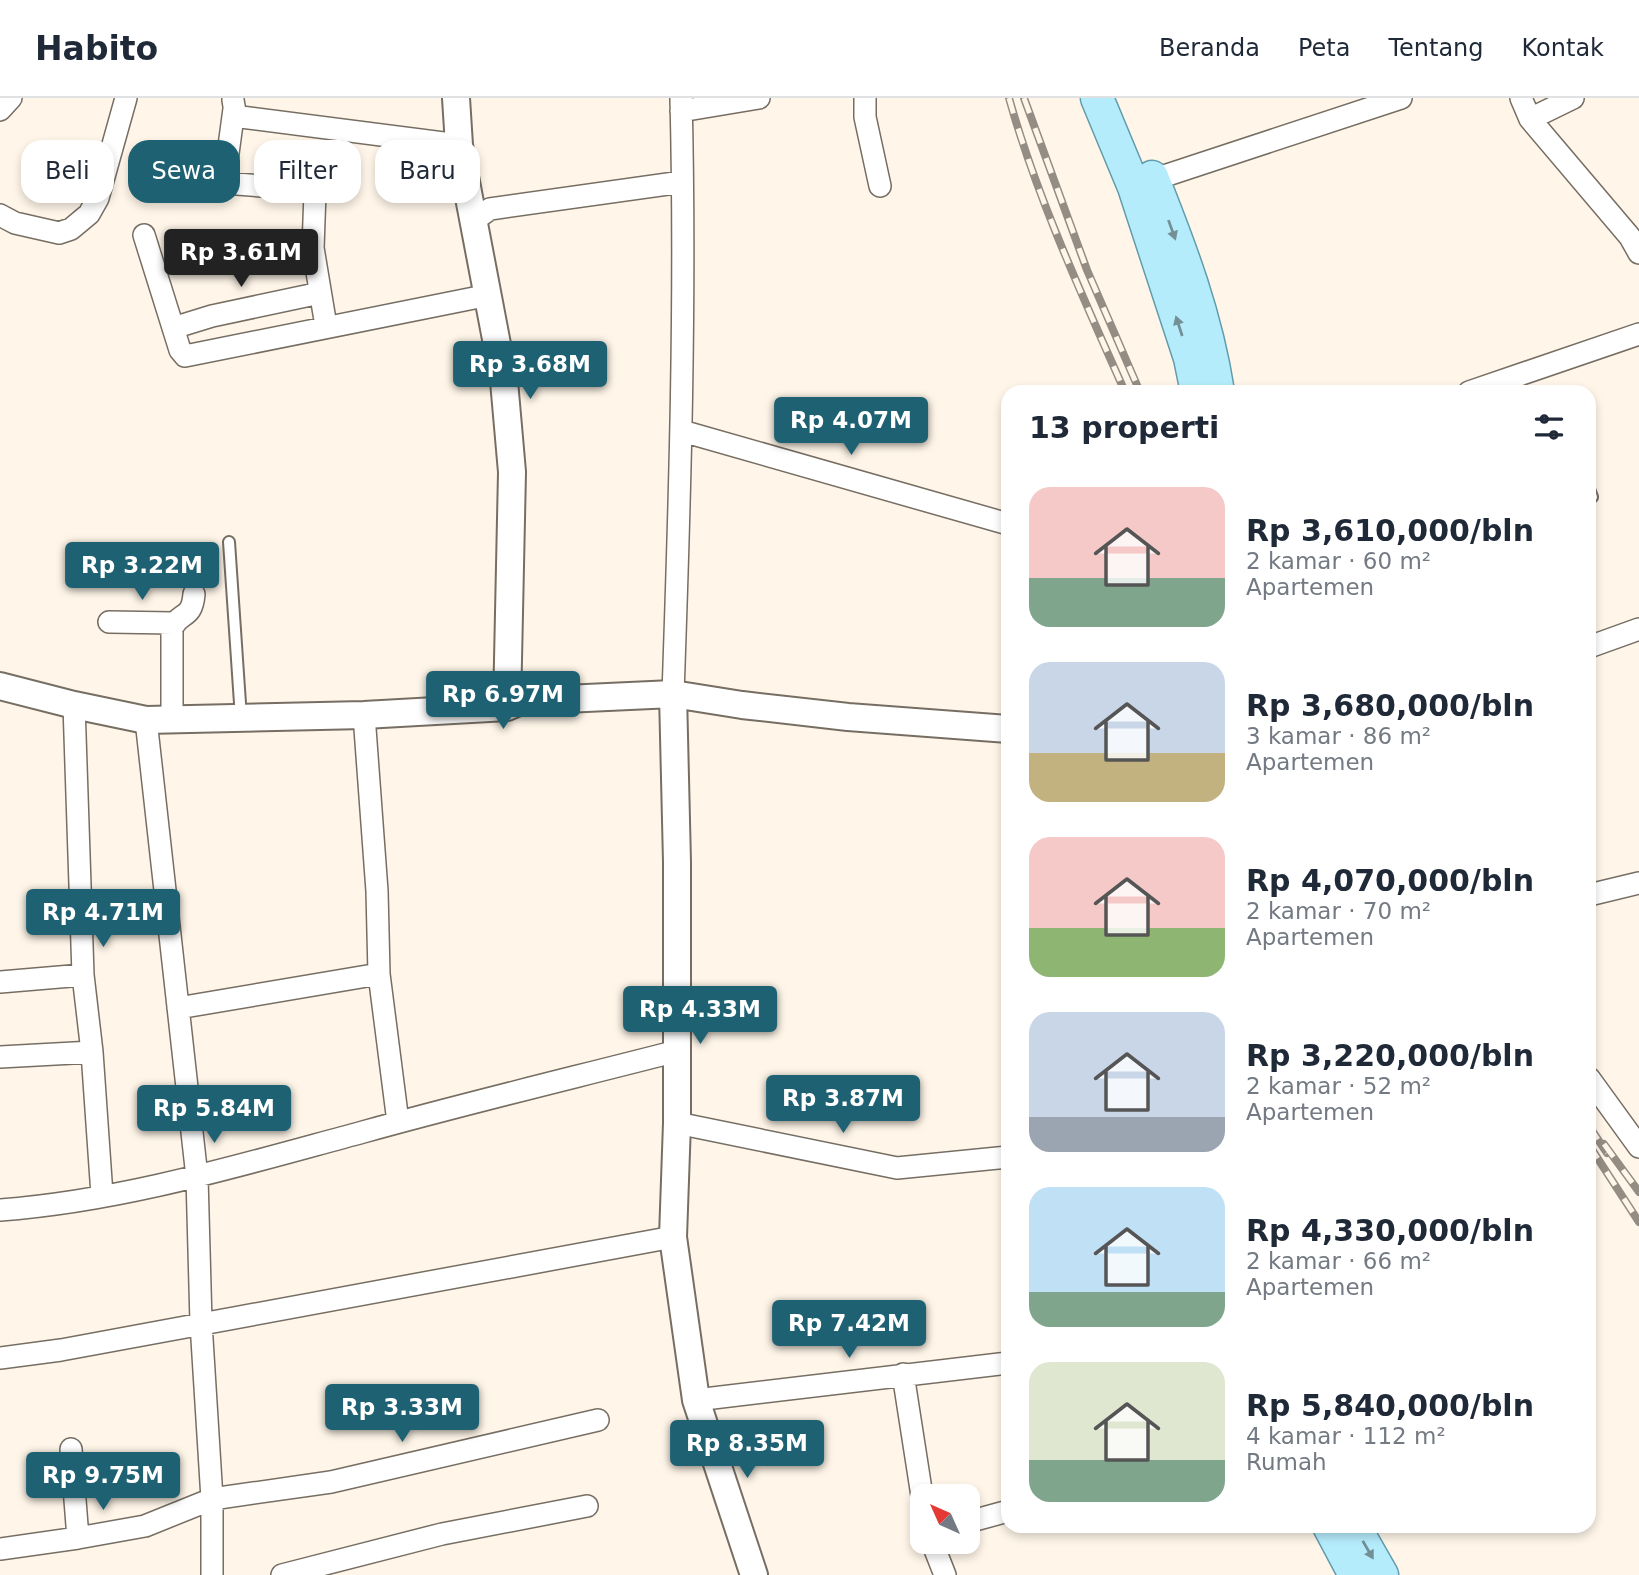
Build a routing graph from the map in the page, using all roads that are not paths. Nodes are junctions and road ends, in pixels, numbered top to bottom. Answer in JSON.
{"nodes":[{"id":1,"x":11,"y":98,"type":"edge"},
{"id":2,"x":126,"y":98,"type":"edge"},
{"id":3,"x":456,"y":98,"type":"edge"},
{"id":4,"x":759,"y":98,"type":"edge"},
{"id":5,"x":864,"y":98,"type":"edge"},
{"id":6,"x":1097,"y":98,"type":"edge"},
{"id":7,"x":1120,"y":98,"type":"edge"},
{"id":8,"x":1401,"y":98,"type":"edge"},
{"id":9,"x":1521,"y":98,"type":"edge"},
{"id":10,"x":1573,"y":98,"type":"edge"},
{"id":11,"x":234,"y":103,"type":"edge"},
{"id":12,"x":681,"y":104,"type":"edge"},
{"id":13,"x":0,"y":110,"type":"edge"},
{"id":14,"x":1530,"y":119,"type":"junction"},
{"id":15,"x":420,"y":140,"type":"edge"},
{"id":16,"x":459,"y":140,"type":"edge"},
{"id":17,"x":682,"y":182,"type":"junction"},
{"id":18,"x":1144,"y":183,"type":"junction"},
{"id":19,"x":880,"y":186,"type":"dead end"},
{"id":20,"x":471,"y":203,"type":"edge"},
{"id":21,"x":0,"y":215,"type":"edge"},
{"id":22,"x":474,"y":220,"type":"junction"},
{"id":23,"x":144,"y":235,"type":"dead end"},
{"id":24,"x":1639,"y":253,"type":"edge"},
{"id":25,"x":320,"y":293,"type":"junction"},
{"id":26,"x":489,"y":295,"type":"junction"},
{"id":27,"x":326,"y":326,"type":"junction"},
{"id":28,"x":173,"y":328,"type":"junction"},
{"id":29,"x":1639,"y":334,"type":"edge"},
{"id":30,"x":1196,"y":385,"type":"edge"},
{"id":31,"x":1217,"y":385,"type":"edge"},
{"id":32,"x":1495,"y":385,"type":"edge"},
{"id":33,"x":682,"y":431,"type":"junction"},
{"id":34,"x":1001,"y":522,"type":"edge"},
{"id":35,"x":229,"y":542,"type":"dead end"},
{"id":36,"x":194,"y":594,"type":"dead end"},
{"id":37,"x":109,"y":622,"type":"dead end"},
{"id":38,"x":173,"y":623,"type":"junction"},
{"id":39,"x":1639,"y":629,"type":"edge"},
{"id":40,"x":1596,"y":645,"type":"edge"},
{"id":41,"x":0,"y":686,"type":"edge"},
{"id":42,"x":673,"y":694,"type":"junction"},
{"id":43,"x":74,"y":705,"type":"junction"},
{"id":44,"x":507,"y":707,"type":"junction"},
{"id":45,"x":364,"y":715,"type":"junction"},
{"id":46,"x":241,"y":718,"type":"junction"},
{"id":47,"x":159,"y":720,"type":"junction"},
{"id":48,"x":1001,"y":728,"type":"edge"},
{"id":49,"x":1639,"y":883,"type":"edge"},
{"id":50,"x":1596,"y":893,"type":"edge"},
{"id":51,"x":379,"y":974,"type":"junction"},
{"id":52,"x":83,"y":975,"type":"junction"},
{"id":53,"x":0,"y":982,"type":"edge"},
{"id":54,"x":178,"y":1008,"type":"junction"},
{"id":55,"x":677,"y":1051,"type":"junction"},
{"id":56,"x":92,"y":1052,"type":"junction"},
{"id":57,"x":0,"y":1057,"type":"edge"},
{"id":58,"x":1596,"y":1088,"type":"edge"},
{"id":59,"x":398,"y":1122,"type":"junction"},
{"id":60,"x":677,"y":1123,"type":"junction"},
{"id":61,"x":1639,"y":1146,"type":"edge"},
{"id":62,"x":1001,"y":1158,"type":"edge"},
{"id":63,"x":197,"y":1177,"type":"junction"},
{"id":64,"x":102,"y":1195,"type":"junction"},
{"id":65,"x":0,"y":1210,"type":"edge"},
{"id":66,"x":673,"y":1237,"type":"junction"},
{"id":67,"x":201,"y":1323,"type":"junction"},
{"id":68,"x":0,"y":1358,"type":"edge"},
{"id":69,"x":1001,"y":1364,"type":"edge"},
{"id":70,"x":903,"y":1374,"type":"junction"},
{"id":71,"x":696,"y":1400,"type":"junction"},
{"id":72,"x":598,"y":1420,"type":"dead end"},
{"id":73,"x":71,"y":1449,"type":"dead end"},
{"id":74,"x":920,"y":1484,"type":"edge"},
{"id":75,"x":212,"y":1499,"type":"junction"},
{"id":76,"x":587,"y":1506,"type":"dead end"},
{"id":77,"x":1001,"y":1513,"type":"edge"},
{"id":78,"x":980,"y":1519,"type":"edge"},
{"id":79,"x":1333,"y":1533,"type":"edge"},
{"id":80,"x":1358,"y":1533,"type":"edge"},
{"id":81,"x":78,"y":1538,"type":"junction"},
{"id":82,"x":0,"y":1549,"type":"edge"},
{"id":83,"x":937,"y":1554,"type":"edge"},
{"id":84,"x":212,"y":1575,"type":"edge"},
{"id":85,"x":282,"y":1575,"type":"edge"},
{"id":86,"x":754,"y":1575,"type":"edge"},
{"id":87,"x":945,"y":1575,"type":"edge"},
{"id":88,"x":1355,"y":1575,"type":"edge"},
{"id":89,"x":1382,"y":1575,"type":"edge"}],
"edges":[{"from":1,"to":13,"type":"street"},
{"from":2,"to":21,"type":"street"},
{"from":3,"to":16,"type":"street"},
{"from":4,"to":12,"type":"street"},
{"from":5,"to":19,"type":"street"},
{"from":6,"to":18,"type":"main road"},
{"from":7,"to":18,"type":"main road"},
{"from":8,"to":18,"type":"street"},
{"from":9,"to":14,"type":"street"},
{"from":10,"to":14,"type":"street"},
{"from":11,"to":15,"type":"street"},
{"from":11,"to":25,"type":"street"},
{"from":12,"to":17,"type":"street"},
{"from":14,"to":24,"type":"street"},
{"from":17,"to":22,"type":"street"},
{"from":17,"to":33,"type":"street"},
{"from":30,"to":18,"type":"main road","one_way":true},
{"from":18,"to":31,"type":"main road","one_way":true},
{"from":20,"to":22,"type":"street"},
{"from":22,"to":26,"type":"street"},
{"from":23,"to":28,"type":"street"},
{"from":25,"to":27,"type":"street"},
{"from":25,"to":28,"type":"street"},
{"from":26,"to":27,"type":"street"},
{"from":26,"to":44,"type":"street"},
{"from":27,"to":28,"type":"street"},
{"from":29,"to":32,"type":"street"},
{"from":33,"to":34,"type":"street"},
{"from":33,"to":42,"type":"street"},
{"from":35,"to":46,"type":"lane"},
{"from":36,"to":38,"type":"street"},
{"from":37,"to":38,"type":"street"},
{"from":38,"to":47,"type":"street"},
{"from":39,"to":40,"type":"street"},
{"from":41,"to":43,"type":"street"},
{"from":42,"to":44,"type":"street"},
{"from":42,"to":48,"type":"street"},
{"from":42,"to":55,"type":"street"},
{"from":43,"to":47,"type":"street"},
{"from":43,"to":52,"type":"street"},
{"from":44,"to":45,"type":"street"},
{"from":45,"to":46,"type":"street"},
{"from":45,"to":51,"type":"street"},
{"from":46,"to":47,"type":"street"},
{"from":47,"to":54,"type":"street"},
{"from":49,"to":50,"type":"street"},
{"from":51,"to":54,"type":"street"},
{"from":51,"to":59,"type":"street"},
{"from":52,"to":53,"type":"street"},
{"from":52,"to":56,"type":"street"},
{"from":54,"to":63,"type":"street"},
{"from":55,"to":59,"type":"street"},
{"from":55,"to":60,"type":"street"},
{"from":56,"to":57,"type":"street"},
{"from":56,"to":64,"type":"street"},
{"from":58,"to":61,"type":"street"},
{"from":59,"to":63,"type":"street"},
{"from":60,"to":62,"type":"street"},
{"from":60,"to":66,"type":"street"},
{"from":63,"to":64,"type":"street"},
{"from":63,"to":67,"type":"street"},
{"from":64,"to":65,"type":"street"},
{"from":66,"to":67,"type":"street"},
{"from":66,"to":71,"type":"street"},
{"from":67,"to":68,"type":"street"},
{"from":67,"to":75,"type":"street"},
{"from":69,"to":70,"type":"street"},
{"from":70,"to":71,"type":"street"},
{"from":70,"to":74,"type":"street"},
{"from":71,"to":86,"type":"street"},
{"from":72,"to":75,"type":"street"},
{"from":73,"to":81,"type":"street"},
{"from":75,"to":81,"type":"street"},
{"from":75,"to":84,"type":"street"},
{"from":76,"to":85,"type":"street"},
{"from":77,"to":78,"type":"street"},
{"from":79,"to":88,"type":"main road"},
{"from":80,"to":89,"type":"main road","one_way":true},
{"from":81,"to":82,"type":"street"},
{"from":83,"to":87,"type":"street"}]}
